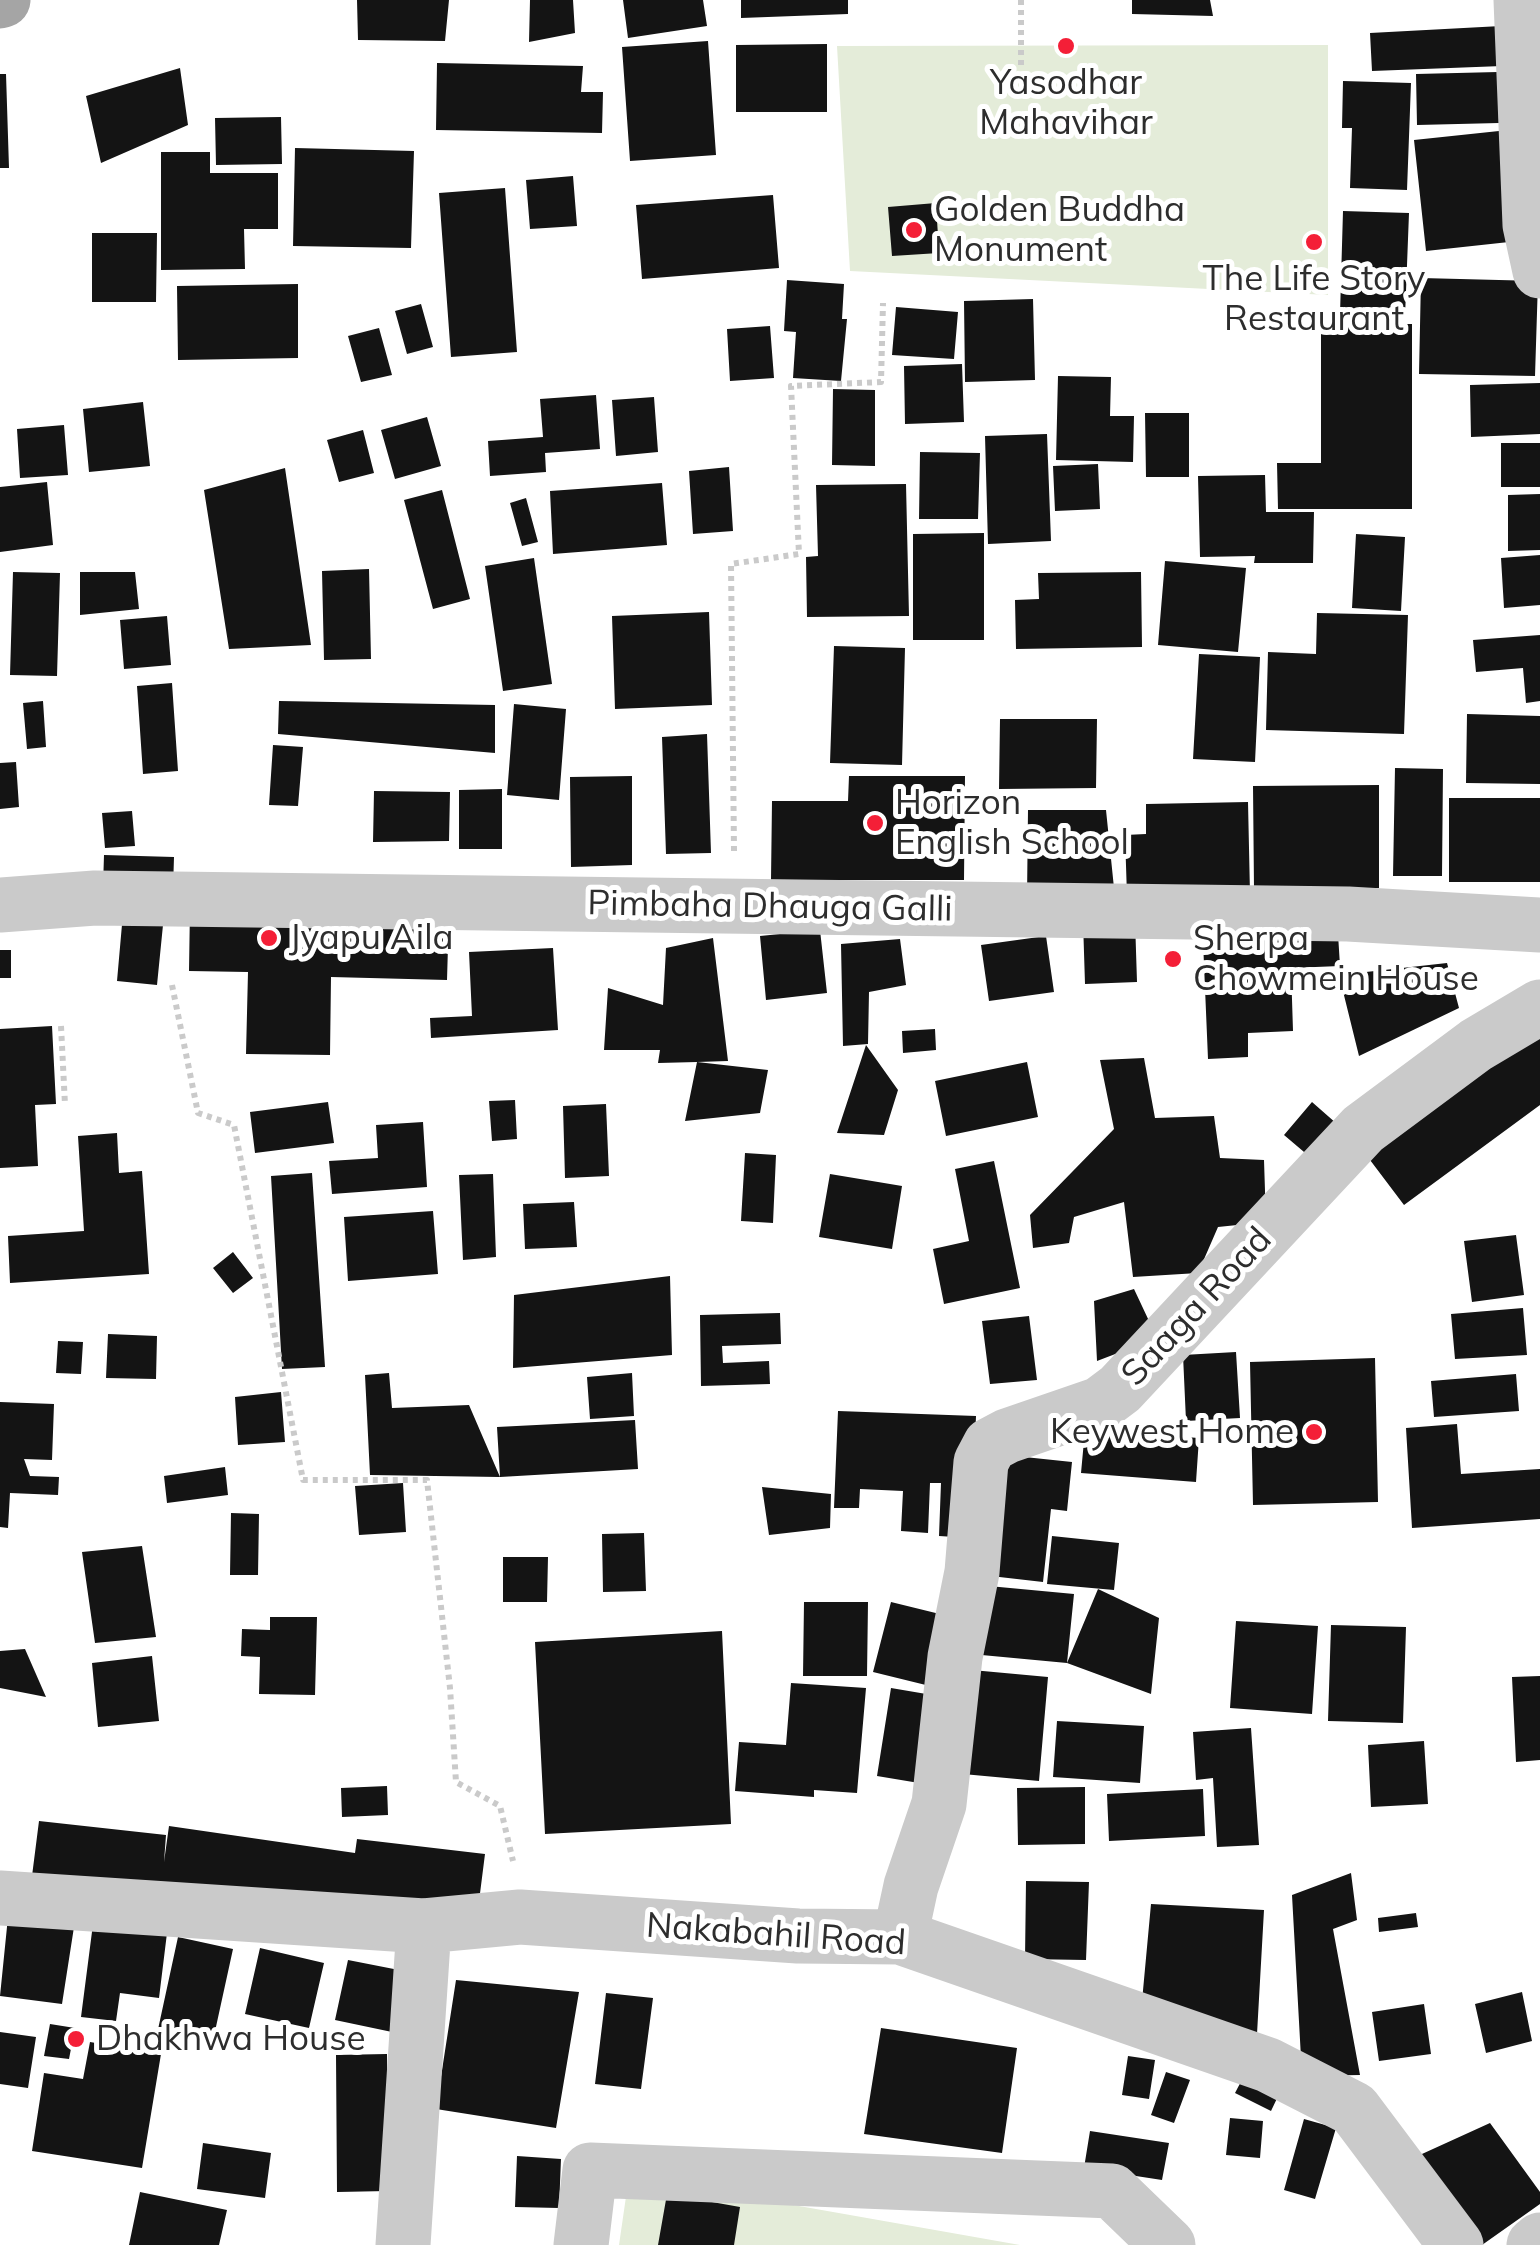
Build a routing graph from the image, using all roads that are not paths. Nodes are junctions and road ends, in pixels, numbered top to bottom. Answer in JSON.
{"nodes":[{"id":1,"x":1521,"y":0,"type":"edge"},
{"id":2,"x":1540,"y":271,"type":"edge"},
{"id":3,"x":0,"y":905,"type":"edge"},
{"id":4,"x":1540,"y":925,"type":"edge"},
{"id":5,"x":1540,"y":1008,"type":"edge"},
{"id":6,"x":0,"y":1898,"type":"edge"},
{"id":7,"x":424,"y":1926,"type":"junction"},
{"id":8,"x":900,"y":1937,"type":"junction"},
{"id":9,"x":1112,"y":2192,"type":"junction"},
{"id":10,"x":403,"y":2245,"type":"edge"},
{"id":11,"x":581,"y":2245,"type":"edge"},
{"id":12,"x":1102,"y":2245,"type":"edge"},
{"id":13,"x":1168,"y":2245,"type":"edge"},
{"id":14,"x":1456,"y":2245,"type":"edge"}],
"edges":[{"from":1,"to":2,"type":"street"},
{"from":3,"to":4,"type":"street","name":"Pimbaha Dhauga Galli"},
{"from":5,"to":8,"type":"street","name":"Saaga Road"},
{"from":6,"to":7,"type":"street","name":"Nakabahil Road"},
{"from":7,"to":8,"type":"street","name":"Nakabahil Road"},
{"from":7,"to":10,"type":"street"},
{"from":8,"to":14,"type":"street","name":"Nakabahil Road"},
{"from":9,"to":11,"type":"street"},
{"from":9,"to":12,"type":"street"},
{"from":9,"to":13,"type":"street"}]}
